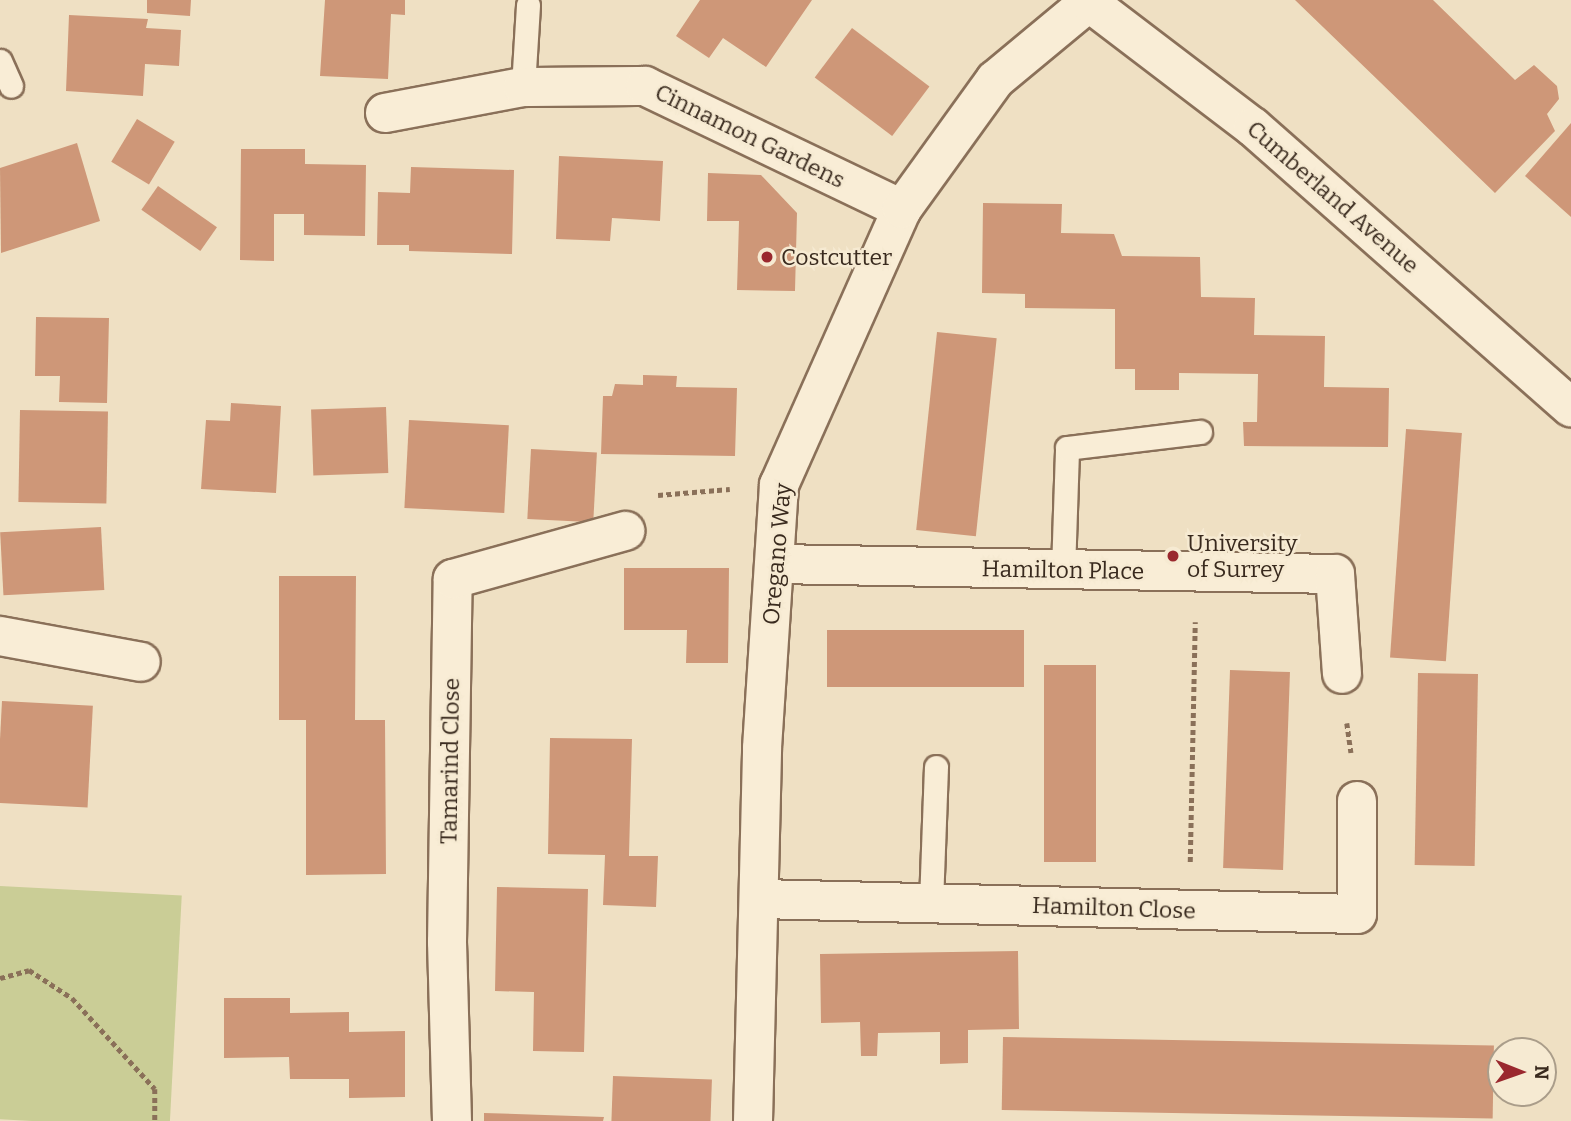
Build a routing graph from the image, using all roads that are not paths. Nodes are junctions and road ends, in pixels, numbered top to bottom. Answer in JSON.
{"nodes":[{"id":1,"x":1087,"y":1,"type":"edge"},
{"id":2,"x":528,"y":5,"type":"dead end"},
{"id":3,"x":0,"y":61,"type":"edge"},
{"id":4,"x":11,"y":86,"type":"dead end"},
{"id":5,"x":523,"y":86,"type":"junction"},
{"id":6,"x":386,"y":113,"type":"dead end"},
{"id":7,"x":902,"y":209,"type":"junction"},
{"id":8,"x":1571,"y":407,"type":"edge"},
{"id":9,"x":1200,"y":432,"type":"dead end"},
{"id":10,"x":625,"y":531,"type":"road end"},
{"id":11,"x":775,"y":564,"type":"junction"},
{"id":12,"x":1063,"y":571,"type":"junction"},
{"id":13,"x":0,"y":636,"type":"edge"},
{"id":14,"x":141,"y":662,"type":"dead end"},
{"id":15,"x":1342,"y":674,"type":"road end"},
{"id":16,"x":936,"y":767,"type":"dead end"},
{"id":17,"x":1357,"y":801,"type":"road end"},
{"id":18,"x":760,"y":899,"type":"junction"},
{"id":19,"x":931,"y":903,"type":"junction"},
{"id":20,"x":452,"y":1121,"type":"edge"},
{"id":21,"x":753,"y":1121,"type":"edge"}],
"edges":[{"from":1,"to":7,"type":"street","name":"Oregano Way"},
{"from":1,"to":8,"type":"street","name":"Cumberland Avenue"},
{"from":2,"to":5,"type":"lane"},
{"from":3,"to":4,"type":"lane"},
{"from":5,"to":6,"type":"street","name":"Cinnamon Gardens"},
{"from":5,"to":7,"type":"street","name":"Cinnamon Gardens"},
{"from":7,"to":11,"type":"street","name":"Oregano Way"},
{"from":9,"to":12,"type":"lane"},
{"from":10,"to":20,"type":"street","name":"Tamarind Close"},
{"from":11,"to":12,"type":"street","name":"Hamilton Place"},
{"from":11,"to":18,"type":"street","name":"Oregano Way"},
{"from":12,"to":15,"type":"street","name":"Hamilton Place"},
{"from":13,"to":14,"type":"street"},
{"from":16,"to":19,"type":"lane"},
{"from":17,"to":19,"type":"street","name":"Hamilton Close"},
{"from":18,"to":19,"type":"street","name":"Hamilton Close"},
{"from":18,"to":21,"type":"street","name":"Oregano Way"}]}
